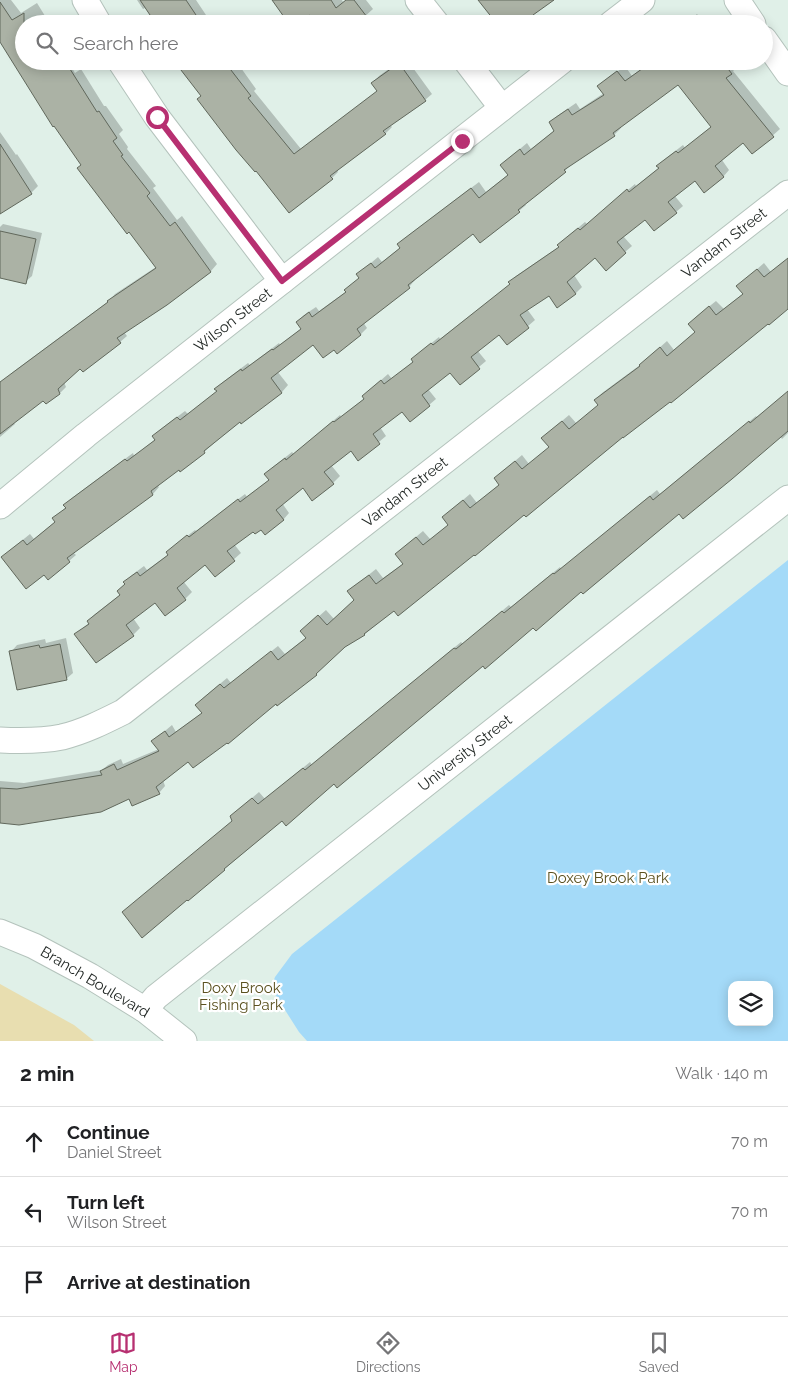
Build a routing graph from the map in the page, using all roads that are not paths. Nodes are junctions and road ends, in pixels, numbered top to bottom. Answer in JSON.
{"nodes":[{"id":1,"x":85,"y":0,"type":"edge"},
{"id":2,"x":418,"y":0,"type":"edge"},
{"id":3,"x":642,"y":0,"type":"edge"},
{"id":4,"x":737,"y":0,"type":"edge"},
{"id":5,"x":94,"y":15,"type":"edge"},
{"id":6,"x":430,"y":15,"type":"edge"},
{"id":7,"x":623,"y":15,"type":"edge"},
{"id":8,"x":747,"y":15,"type":"edge"},
{"id":9,"x":773,"y":52,"type":"edge"},
{"id":10,"x":126,"y":70,"type":"edge"},
{"id":11,"x":473,"y":70,"type":"edge"},
{"id":12,"x":551,"y":70,"type":"edge"},
{"id":13,"x":788,"y":73,"type":"edge"},
{"id":14,"x":502,"y":108,"type":"junction"},
{"id":15,"x":788,"y":193,"type":"edge"},
{"id":16,"x":282,"y":281,"type":"junction"},
{"id":17,"x":788,"y":498,"type":"edge"},
{"id":18,"x":0,"y":506,"type":"edge"},
{"id":19,"x":0,"y":740,"type":"edge"},
{"id":20,"x":0,"y":932,"type":"edge"},
{"id":21,"x":145,"y":1010,"type":"junction"},
{"id":22,"x":184,"y":1041,"type":"edge"}],
"edges":[{"from":1,"to":5,"type":"street"},
{"from":2,"to":6,"type":"street"},
{"from":3,"to":7,"type":"street"},
{"from":4,"to":8,"type":"street"},
{"from":9,"to":13,"type":"street"},
{"from":10,"to":16,"type":"street"},
{"from":11,"to":14,"type":"street"},
{"from":12,"to":14,"type":"street","name":"Wilson Street"},
{"from":14,"to":16,"type":"street","name":"Wilson Street"},
{"from":15,"to":19,"type":"street","name":"Vandam Street"},
{"from":16,"to":18,"type":"street","name":"Wilson Street"},
{"from":17,"to":21,"type":"street","name":"University Street"},
{"from":20,"to":21,"type":"street","name":"Branch Boulevard"},
{"from":21,"to":22,"type":"street","name":"Branch Boulevard"}]}
